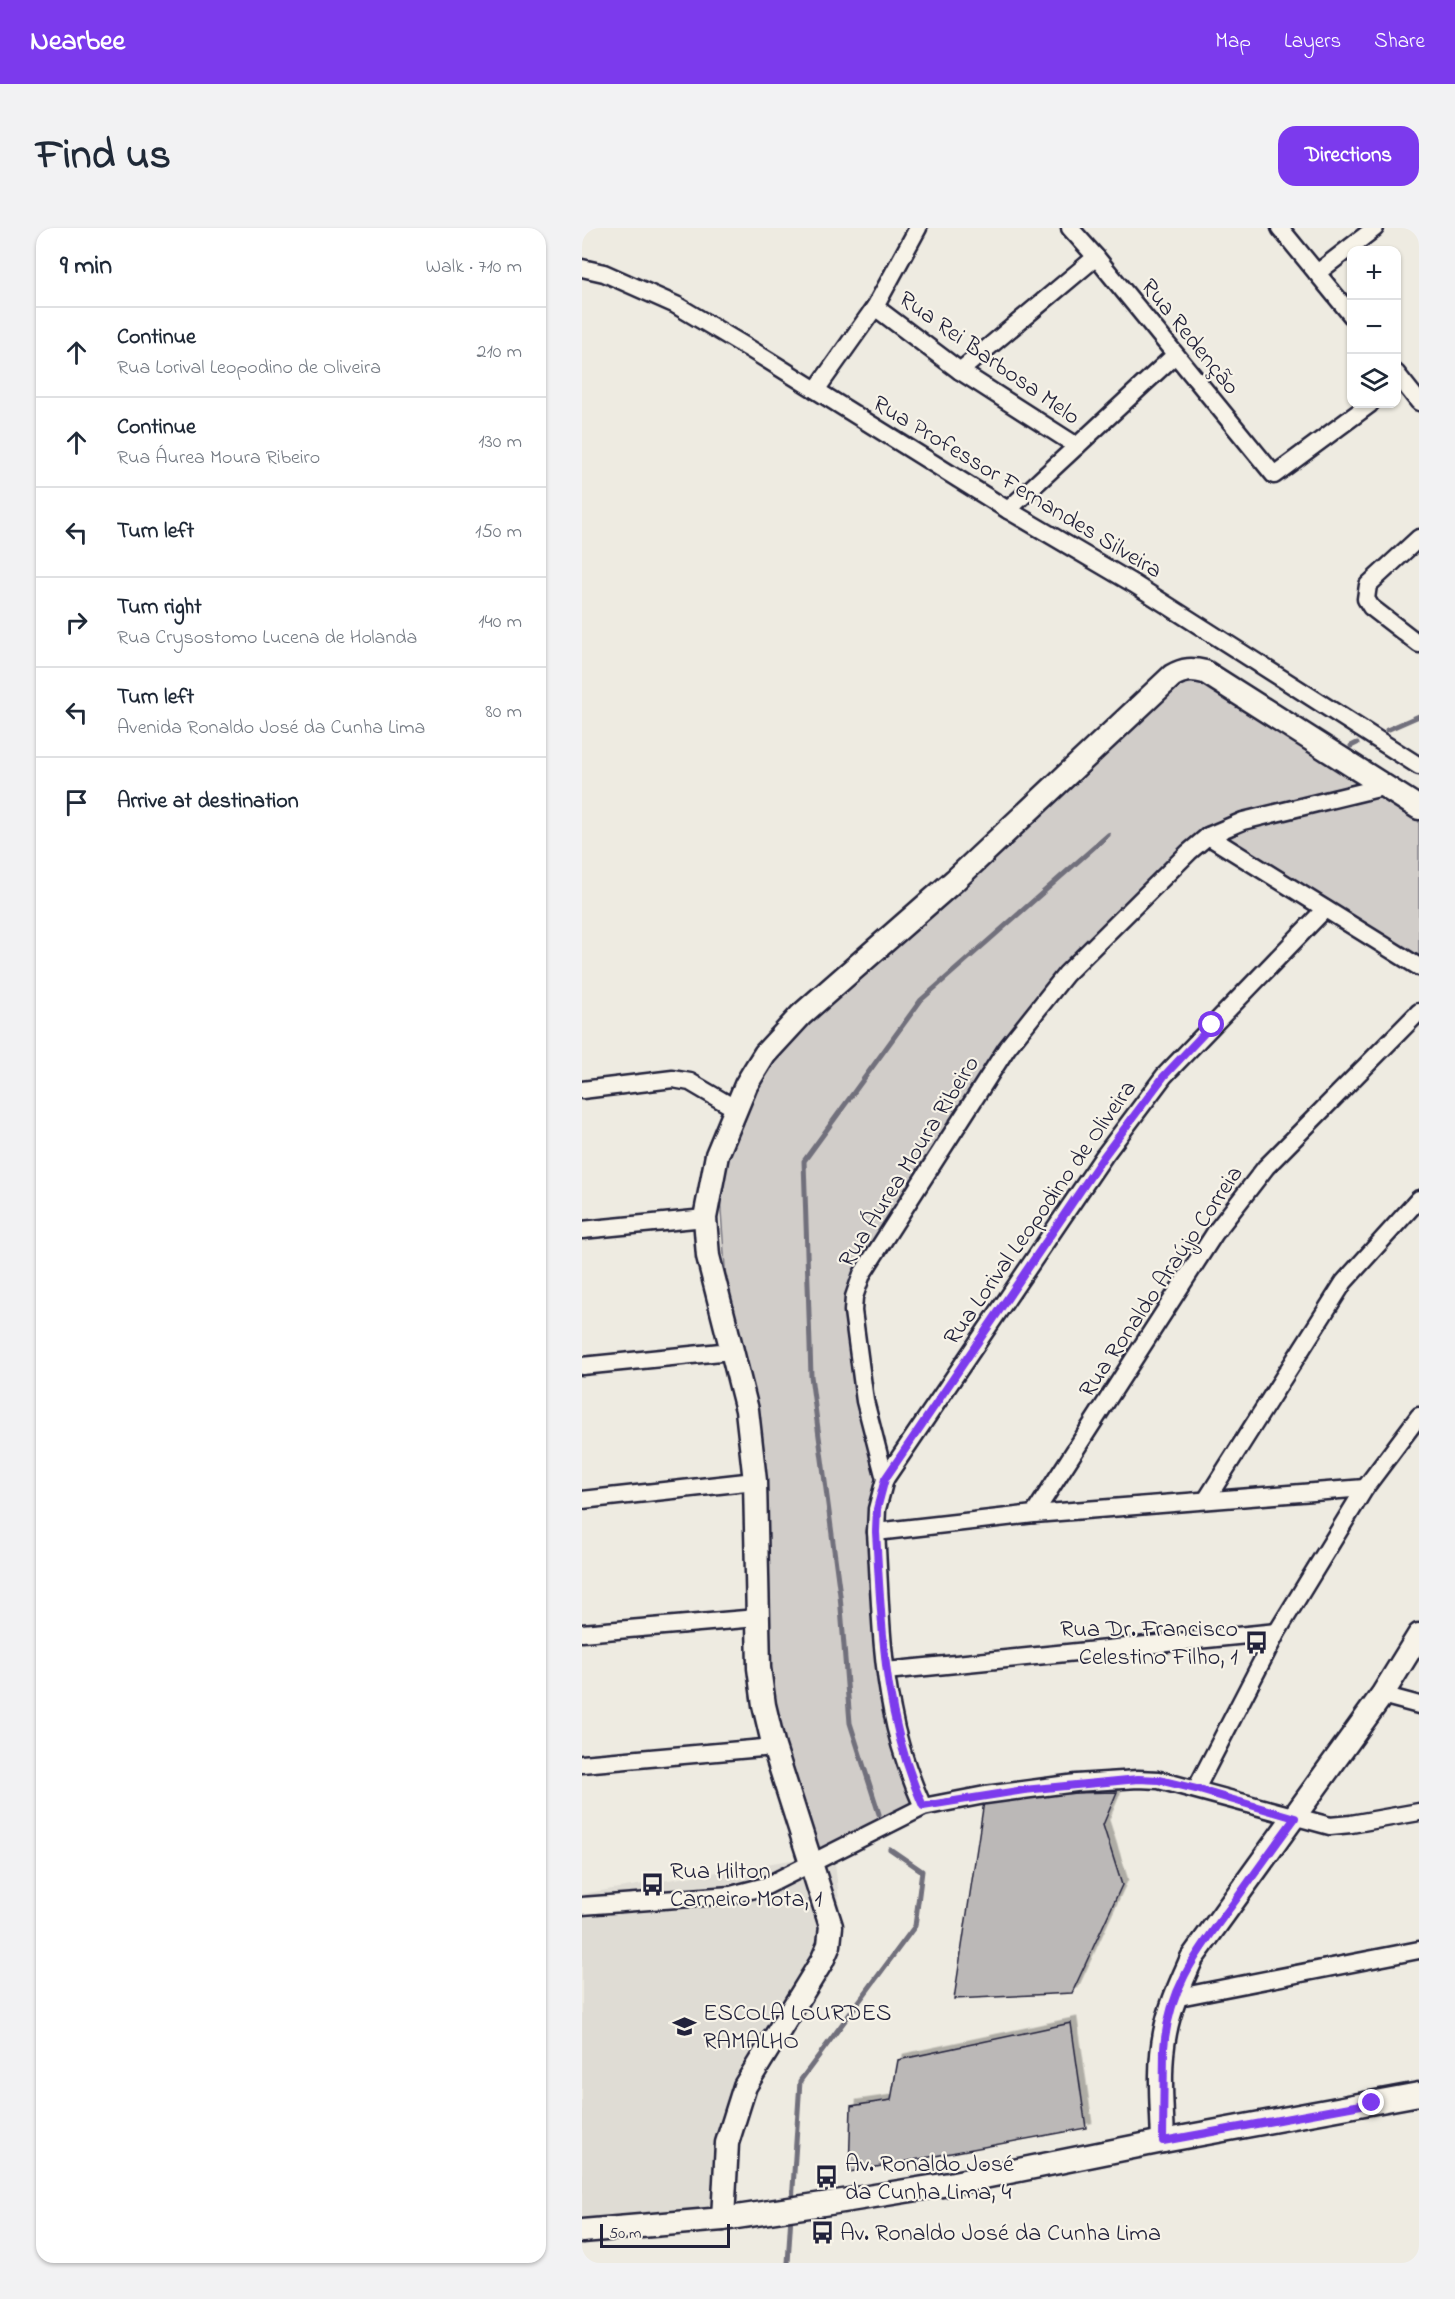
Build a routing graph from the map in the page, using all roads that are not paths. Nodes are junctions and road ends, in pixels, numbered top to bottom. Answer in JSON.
{"nodes":[{"id":1,"x":918,"y":228,"type":"edge"},
{"id":2,"x":1070,"y":228,"type":"edge"},
{"id":3,"x":1280,"y":228,"type":"edge"},
{"id":4,"x":1376,"y":228,"type":"edge"},
{"id":5,"x":1096,"y":257,"type":"junction"},
{"id":6,"x":582,"y":268,"type":"edge"},
{"id":7,"x":1317,"y":273,"type":"junction"},
{"id":8,"x":875,"y":307,"type":"junction"},
{"id":9,"x":1347,"y":310,"type":"edge"},
{"id":10,"x":1175,"y":355,"type":"junction"},
{"id":11,"x":960,"y":371,"type":"junction"},
{"id":12,"x":816,"y":390,"type":"junction"},
{"id":13,"x":1365,"y":408,"type":"edge"},
{"id":14,"x":1077,"y":446,"type":"junction"},
{"id":15,"x":1008,"y":510,"type":"junction"},
{"id":16,"x":1419,"y":538,"type":"edge"},
{"id":17,"x":1419,"y":644,"type":"edge"},
{"id":18,"x":1419,"y":766,"type":"edge"},
{"id":19,"x":1387,"y":786,"type":"junction"},
{"id":20,"x":1419,"y":808,"type":"edge"},
{"id":21,"x":1208,"y":836,"type":"junction"},
{"id":22,"x":1325,"y":909,"type":"junction"},
{"id":23,"x":1419,"y":967,"type":"edge"},
{"id":24,"x":1419,"y":1012,"type":"edge"},
{"id":25,"x":582,"y":1090,"type":"edge"},
{"id":26,"x":736,"y":1109,"type":"junction"},
{"id":27,"x":1419,"y":1199,"type":"edge"},
{"id":28,"x":705,"y":1218,"type":"junction"},
{"id":29,"x":582,"y":1230,"type":"edge"},
{"id":30,"x":731,"y":1351,"type":"junction"},
{"id":31,"x":582,"y":1366,"type":"edge"},
{"id":32,"x":1419,"y":1416,"type":"edge"},
{"id":33,"x":885,"y":1479,"type":"junction"},
{"id":34,"x":754,"y":1481,"type":"junction"},
{"id":35,"x":1365,"y":1488,"type":"junction"},
{"id":36,"x":582,"y":1500,"type":"edge"},
{"id":37,"x":1206,"y":1500,"type":"junction"},
{"id":38,"x":1034,"y":1515,"type":"junction"},
{"id":39,"x":876,"y":1532,"type":"junction"},
{"id":40,"x":758,"y":1618,"type":"junction"},
{"id":41,"x":1277,"y":1632,"type":"junction"},
{"id":42,"x":582,"y":1633,"type":"edge"},
{"id":43,"x":1419,"y":1635,"type":"edge"},
{"id":44,"x":886,"y":1671,"type":"junction"},
{"id":45,"x":1382,"y":1695,"type":"junction"},
{"id":46,"x":1419,"y":1705,"type":"edge"},
{"id":47,"x":774,"y":1747,"type":"junction"},
{"id":48,"x":582,"y":1764,"type":"edge"},
{"id":49,"x":1196,"y":1789,"type":"junction"},
{"id":50,"x":923,"y":1806,"type":"junction"},
{"id":51,"x":1419,"y":1812,"type":"edge"},
{"id":52,"x":1295,"y":1818,"type":"junction"},
{"id":53,"x":811,"y":1865,"type":"junction"},
{"id":54,"x":582,"y":1906,"type":"edge"},
{"id":55,"x":1419,"y":1950,"type":"edge"},
{"id":56,"x":1174,"y":1998,"type":"junction"},
{"id":57,"x":1419,"y":2094,"type":"edge"},
{"id":58,"x":1163,"y":2141,"type":"junction"},
{"id":59,"x":723,"y":2219,"type":"junction"},
{"id":60,"x":582,"y":2231,"type":"edge"}],
"edges":[{"from":1,"to":8,"type":"street"},
{"from":2,"to":5,"type":"street","name":"Rua Redenção"},
{"from":3,"to":7,"type":"street"},
{"from":4,"to":7,"type":"street"},
{"from":5,"to":10,"type":"street","name":"Rua Redenção"},
{"from":5,"to":11,"type":"street"},
{"from":6,"to":12,"type":"street","name":"Rua Professor Fernandes Silveira"},
{"from":7,"to":9,"type":"street"},
{"from":8,"to":11,"type":"street","name":"Rua Rei Barbosa Melo"},
{"from":8,"to":12,"type":"street"},
{"from":10,"to":13,"type":"street","name":"Rua Redenção"},
{"from":10,"to":14,"type":"street"},
{"from":11,"to":14,"type":"street","name":"Rua Rei Barbosa Melo"},
{"from":12,"to":15,"type":"street","name":"Rua Professor Fernandes Silveira"},
{"from":14,"to":15,"type":"street"},
{"from":15,"to":18,"type":"street","name":"Rua Professor Fernandes Silveira"},
{"from":16,"to":17,"type":"street"},
{"from":19,"to":20,"type":"street"},
{"from":19,"to":21,"type":"street","name":"Rua Áurea Moura Ribeiro"},
{"from":19,"to":26,"type":"street"},
{"from":21,"to":22,"type":"street"},
{"from":21,"to":33,"type":"street","name":"Rua Áurea Moura Ribeiro"},
{"from":22,"to":23,"type":"street"},
{"from":22,"to":33,"type":"street","name":"Rua Lorival Leopodino de Oliveira"},
{"from":24,"to":38,"type":"street","name":"Rua Ronaldo Araújo Correia"},
{"from":25,"to":26,"type":"street"},
{"from":26,"to":28,"type":"street"},
{"from":27,"to":37,"type":"street"},
{"from":28,"to":29,"type":"street"},
{"from":28,"to":30,"type":"street"},
{"from":30,"to":31,"type":"street"},
{"from":30,"to":34,"type":"street"},
{"from":32,"to":35,"type":"street"},
{"from":33,"to":39,"type":"street","name":"Rua Áurea Moura Ribeiro"},
{"from":34,"to":36,"type":"street"},
{"from":34,"to":40,"type":"street"},
{"from":35,"to":37,"type":"street"},
{"from":35,"to":41,"type":"street"},
{"from":37,"to":38,"type":"street"},
{"from":38,"to":39,"type":"street"},
{"from":39,"to":44,"type":"street","name":"Rua Áurea Moura Ribeiro"},
{"from":40,"to":42,"type":"street"},
{"from":40,"to":47,"type":"street"},
{"from":41,"to":44,"type":"street"},
{"from":41,"to":49,"type":"street"},
{"from":43,"to":45,"type":"street"},
{"from":44,"to":50,"type":"street","name":"Rua Áurea Moura Ribeiro"},
{"from":45,"to":46,"type":"street"},
{"from":45,"to":52,"type":"street"},
{"from":47,"to":48,"type":"street"},
{"from":47,"to":53,"type":"street"},
{"from":49,"to":50,"type":"street"},
{"from":49,"to":52,"type":"street"},
{"from":50,"to":53,"type":"street"},
{"from":51,"to":52,"type":"street"},
{"from":52,"to":56,"type":"street"},
{"from":53,"to":54,"type":"street"},
{"from":53,"to":59,"type":"street"},
{"from":55,"to":56,"type":"street"},
{"from":56,"to":58,"type":"street"},
{"from":57,"to":58,"type":"street"},
{"from":58,"to":59,"type":"street"},
{"from":59,"to":60,"type":"street"}]}
